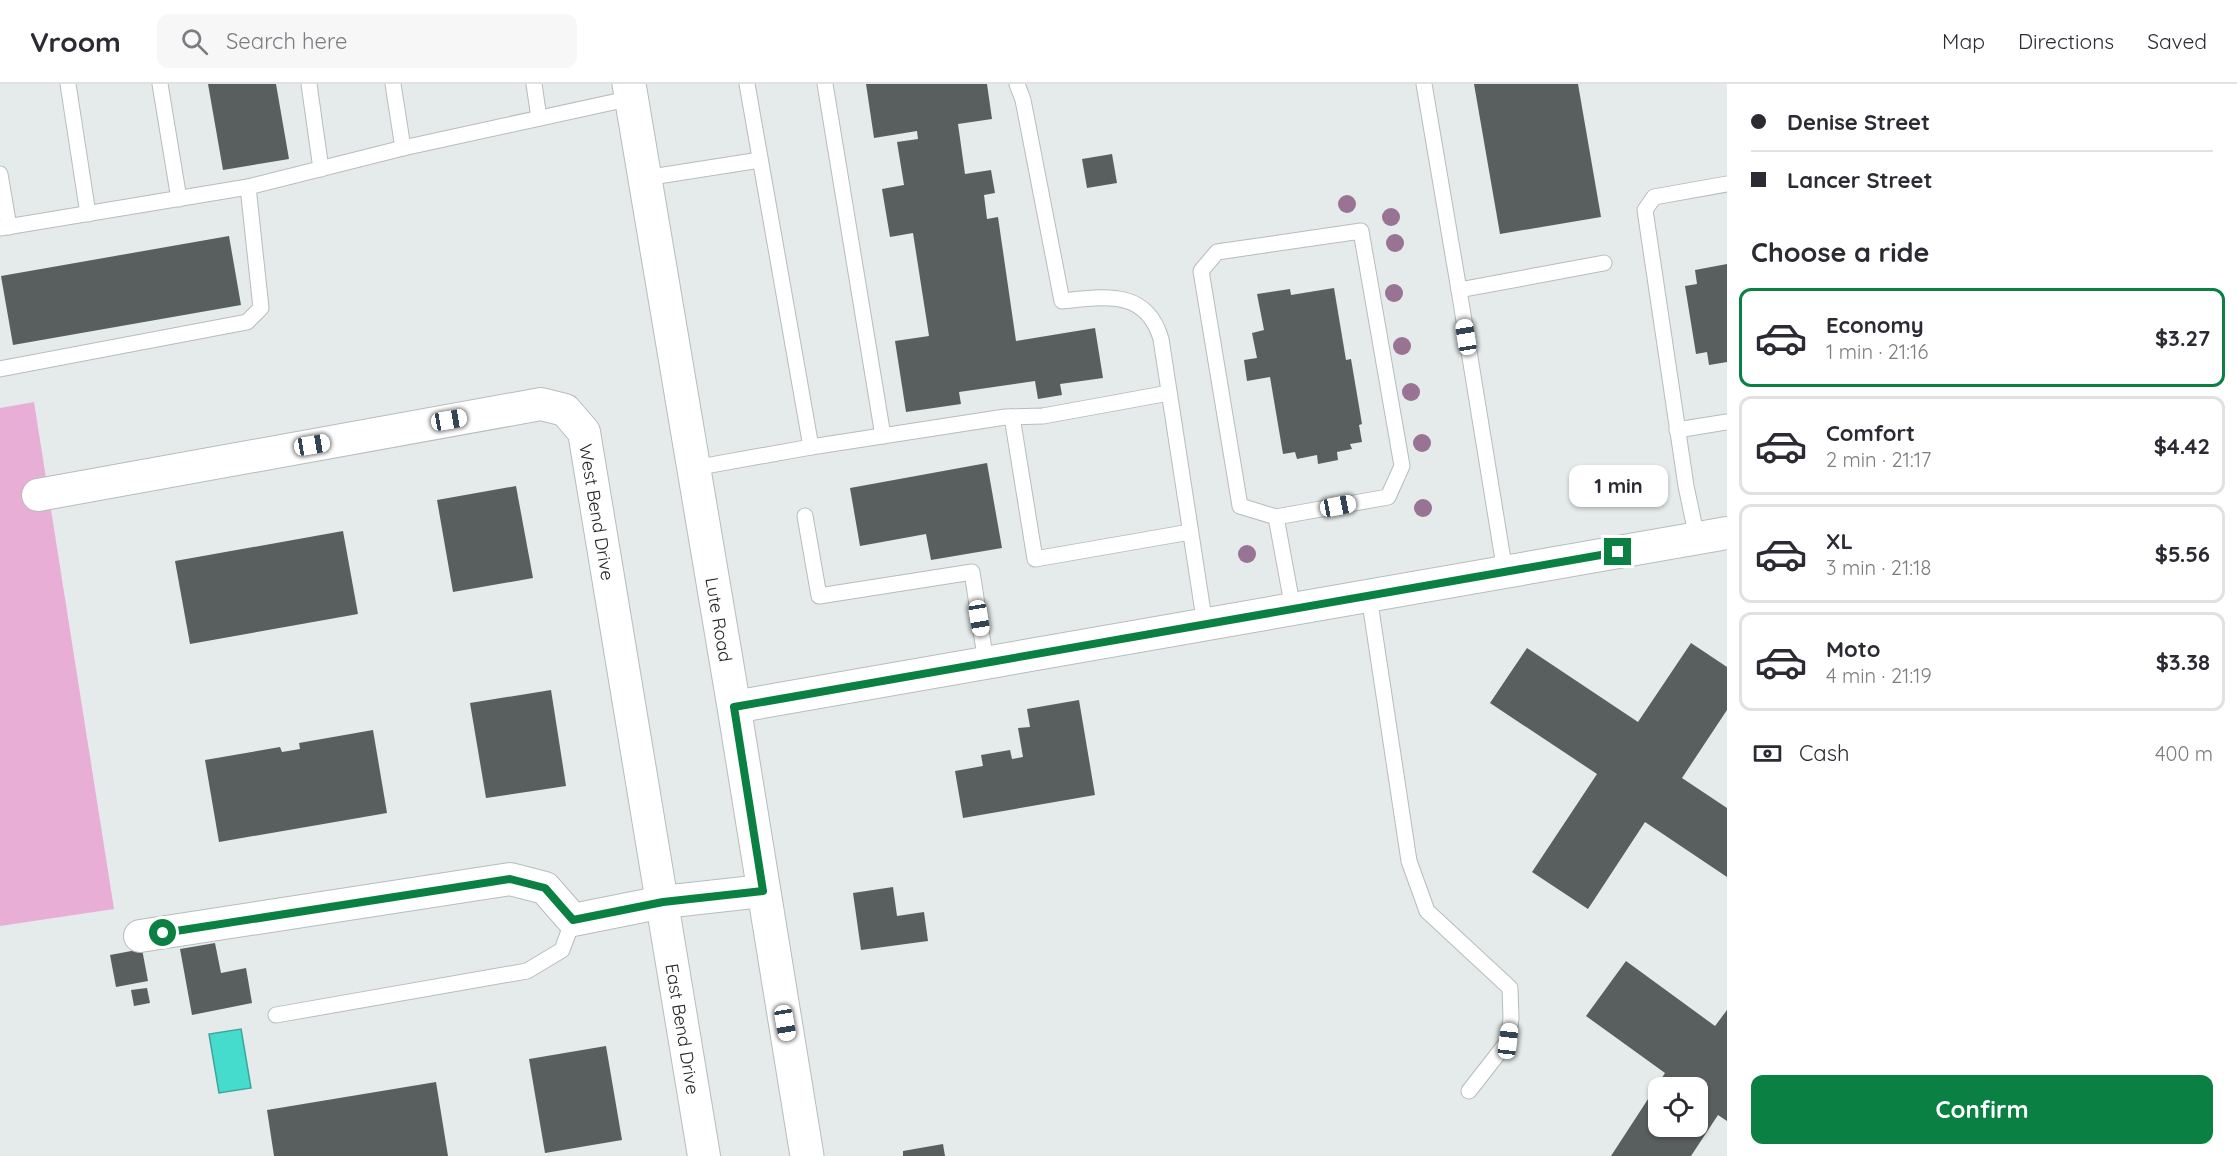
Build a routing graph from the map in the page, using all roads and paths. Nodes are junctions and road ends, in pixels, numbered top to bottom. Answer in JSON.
{"nodes":[{"id":1,"x":68,"y":84,"type":"edge"},
{"id":2,"x":160,"y":84,"type":"edge"},
{"id":3,"x":309,"y":84,"type":"edge"},
{"id":4,"x":393,"y":84,"type":"edge"},
{"id":5,"x":534,"y":84,"type":"edge"},
{"id":6,"x":747,"y":84,"type":"edge"},
{"id":7,"x":825,"y":84,"type":"edge"},
{"id":8,"x":1017,"y":84,"type":"edge"},
{"id":9,"x":1424,"y":84,"type":"edge"},
{"id":10,"x":630,"y":91,"type":"edge"},
{"id":11,"x":539,"y":118,"type":"junction"},
{"id":12,"x":403,"y":148,"type":"junction"},
{"id":13,"x":760,"y":160,"type":"junction"},
{"id":14,"x":321,"y":169,"type":"junction"},
{"id":15,"x":0,"y":174,"type":"edge"},
{"id":16,"x":645,"y":178,"type":"junction"},
{"id":17,"x":1727,"y":184,"type":"edge"},
{"id":18,"x":248,"y":187,"type":"junction"},
{"id":19,"x":179,"y":199,"type":"junction"},
{"id":20,"x":88,"y":214,"type":"junction"},
{"id":21,"x":4,"y":227,"type":"edge"},
{"id":22,"x":1604,"y":263,"type":"dead end"},
{"id":23,"x":1459,"y":291,"type":"junction"},
{"id":24,"x":0,"y":369,"type":"edge"},
{"id":25,"x":1169,"y":393,"type":"junction"},
{"id":26,"x":1012,"y":417,"type":"junction"},
{"id":27,"x":1727,"y":422,"type":"edge"},
{"id":28,"x":1677,"y":430,"type":"junction"},
{"id":29,"x":883,"y":436,"type":"junction"},
{"id":30,"x":811,"y":447,"type":"junction"},
{"id":31,"x":694,"y":468,"type":"junction"},
{"id":32,"x":38,"y":495,"type":"dead end"},
{"id":33,"x":805,"y":516,"type":"dead end"},
{"id":34,"x":1276,"y":517,"type":"junction"},
{"id":35,"x":1191,"y":532,"type":"junction"},
{"id":36,"x":1712,"y":536,"type":"edge"},
{"id":37,"x":1505,"y":572,"type":"junction"},
{"id":38,"x":1370,"y":596,"type":"junction"},
{"id":39,"x":1293,"y":609,"type":"junction"},
{"id":40,"x":1205,"y":624,"type":"junction"},
{"id":41,"x":986,"y":663,"type":"junction"},
{"id":42,"x":734,"y":707,"type":"junction"},
{"id":43,"x":763,"y":891,"type":"junction"},
{"id":44,"x":663,"y":902,"type":"junction"},
{"id":45,"x":573,"y":920,"type":"junction"},
{"id":46,"x":140,"y":936,"type":"dead end"},
{"id":47,"x":276,"y":1015,"type":"dead end"},
{"id":48,"x":1469,"y":1091,"type":"dead end"},
{"id":49,"x":704,"y":1156,"type":"edge"},
{"id":50,"x":807,"y":1156,"type":"edge"}],
"edges":[{"from":1,"to":20,"type":"lane"},
{"from":2,"to":19,"type":"lane"},
{"from":3,"to":14,"type":"lane"},
{"from":4,"to":12,"type":"lane"},
{"from":5,"to":11,"type":"lane"},
{"from":6,"to":13,"type":"lane"},
{"from":7,"to":29,"type":"lane"},
{"from":8,"to":25,"type":"lane"},
{"from":9,"to":23,"type":"lane"},
{"from":10,"to":11,"type":"lane"},
{"from":10,"to":16,"type":"street","name":"Lute Road"},
{"from":11,"to":12,"type":"lane"},
{"from":12,"to":14,"type":"lane"},
{"from":13,"to":16,"type":"lane"},
{"from":13,"to":30,"type":"lane"},
{"from":14,"to":18,"type":"lane"},
{"from":15,"to":21,"type":"lane"},
{"from":16,"to":31,"type":"street","name":"Lute Road"},
{"from":17,"to":28,"type":"lane"},
{"from":18,"to":19,"type":"lane"},
{"from":18,"to":24,"type":"lane"},
{"from":19,"to":20,"type":"lane"},
{"from":20,"to":21,"type":"lane"},
{"from":22,"to":23,"type":"lane"},
{"from":23,"to":37,"type":"lane"},
{"from":25,"to":26,"type":"lane"},
{"from":25,"to":35,"type":"lane"},
{"from":26,"to":29,"type":"lane"},
{"from":26,"to":35,"type":"lane"},
{"from":27,"to":28,"type":"lane"},
{"from":28,"to":36,"type":"lane"},
{"from":29,"to":30,"type":"lane"},
{"from":30,"to":31,"type":"lane"},
{"from":31,"to":42,"type":"street","name":"Lute Road"},
{"from":32,"to":44,"type":"street","name":"West Bend Drive"},
{"from":33,"to":41,"type":"lane"},
{"from":34,"to":34,"type":"lane"},
{"from":34,"to":39,"type":"lane"},
{"from":35,"to":40,"type":"lane"},
{"from":36,"to":37,"type":"street"},
{"from":37,"to":38,"type":"street"},
{"from":38,"to":39,"type":"street"},
{"from":38,"to":48,"type":"lane"},
{"from":39,"to":40,"type":"street"},
{"from":40,"to":41,"type":"street"},
{"from":41,"to":42,"type":"street"},
{"from":42,"to":43,"type":"street","name":"Lute Road"},
{"from":43,"to":44,"type":"street"},
{"from":43,"to":50,"type":"street","name":"Lute Road"},
{"from":44,"to":45,"type":"street"},
{"from":44,"to":49,"type":"street","name":"East Bend Drive"},
{"from":45,"to":46,"type":"street"},
{"from":45,"to":47,"type":"lane"}]}
